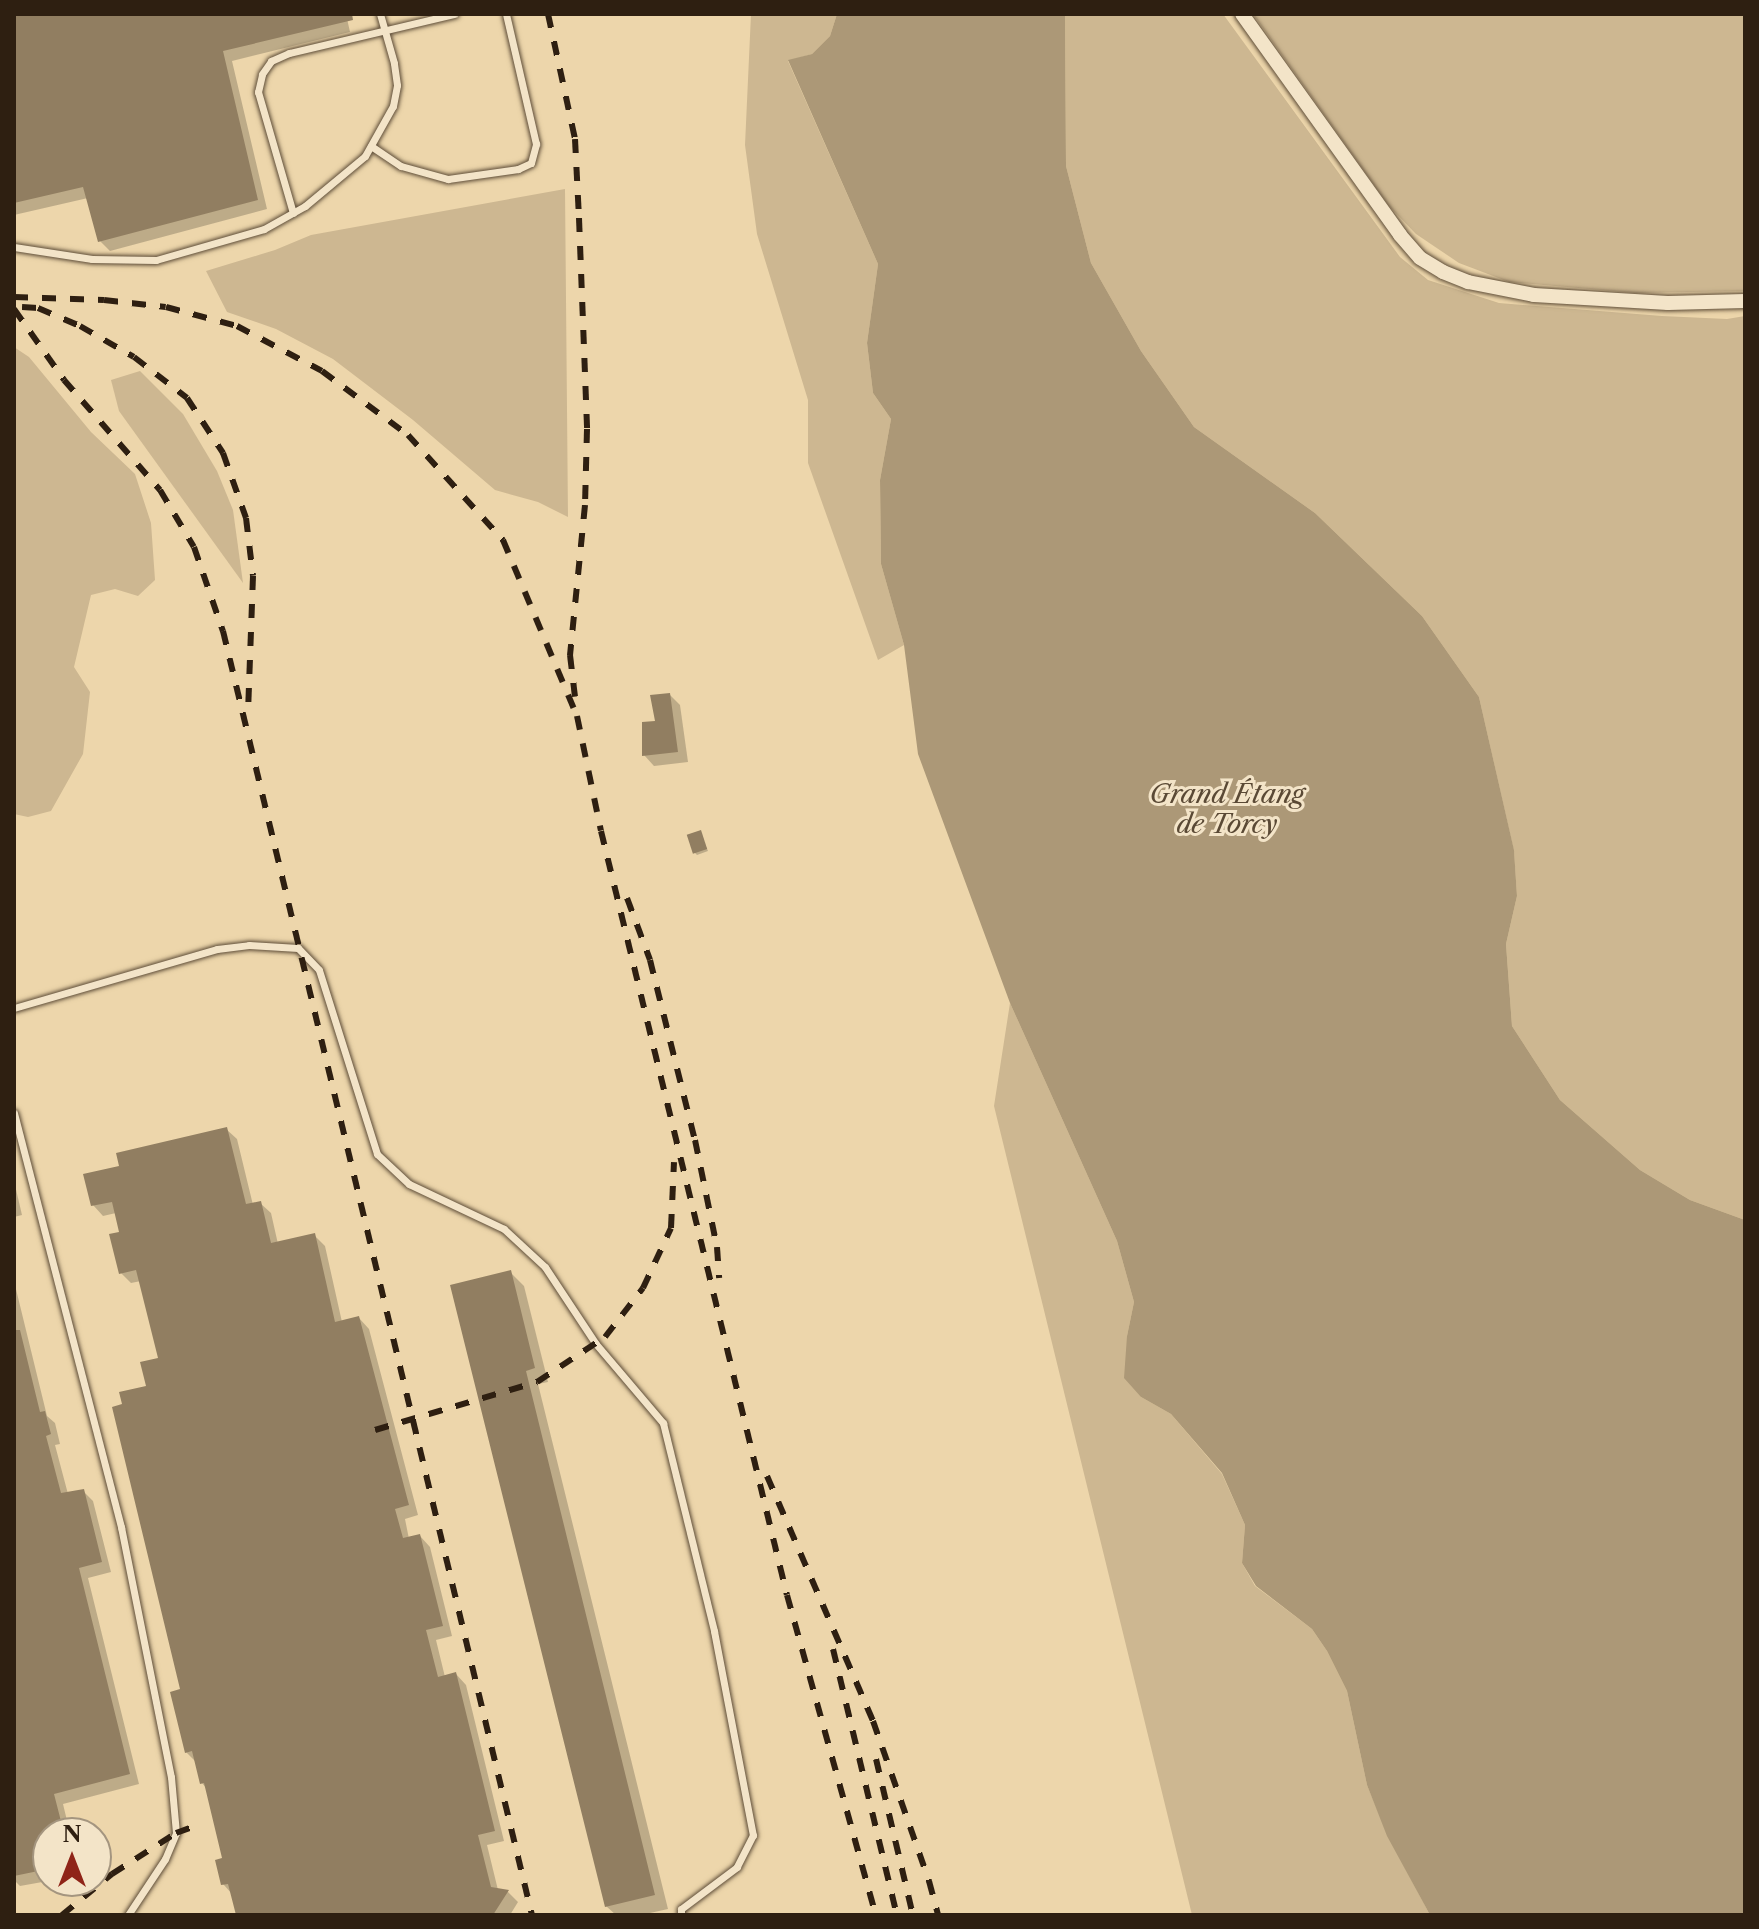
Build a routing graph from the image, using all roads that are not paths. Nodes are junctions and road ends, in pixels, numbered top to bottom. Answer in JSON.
{"nodes":[{"id":1,"x":380,"y":14,"type":"edge"},
{"id":2,"x":454,"y":14,"type":"edge"},
{"id":3,"x":506,"y":14,"type":"edge"},
{"id":4,"x":1242,"y":14,"type":"edge"},
{"id":5,"x":385,"y":31,"type":"junction"},
{"id":6,"x":371,"y":146,"type":"junction"},
{"id":7,"x":293,"y":213,"type":"junction"},
{"id":8,"x":14,"y":247,"type":"edge"},
{"id":9,"x":1745,"y":301,"type":"edge"},
{"id":10,"x":14,"y":1008,"type":"edge"},
{"id":11,"x":14,"y":1113,"type":"edge"},
{"id":12,"x":128,"y":1915,"type":"edge"},
{"id":13,"x":681,"y":1915,"type":"edge"}],
"edges":[{"from":1,"to":5,"type":"lane"},
{"from":2,"to":5,"type":"lane"},
{"from":3,"to":6,"type":"lane"},
{"from":4,"to":9,"type":"street"},
{"from":5,"to":6,"type":"lane"},
{"from":5,"to":7,"type":"lane"},
{"from":6,"to":7,"type":"lane"},
{"from":7,"to":8,"type":"lane"},
{"from":10,"to":13,"type":"lane"},
{"from":11,"to":12,"type":"lane"}]}
